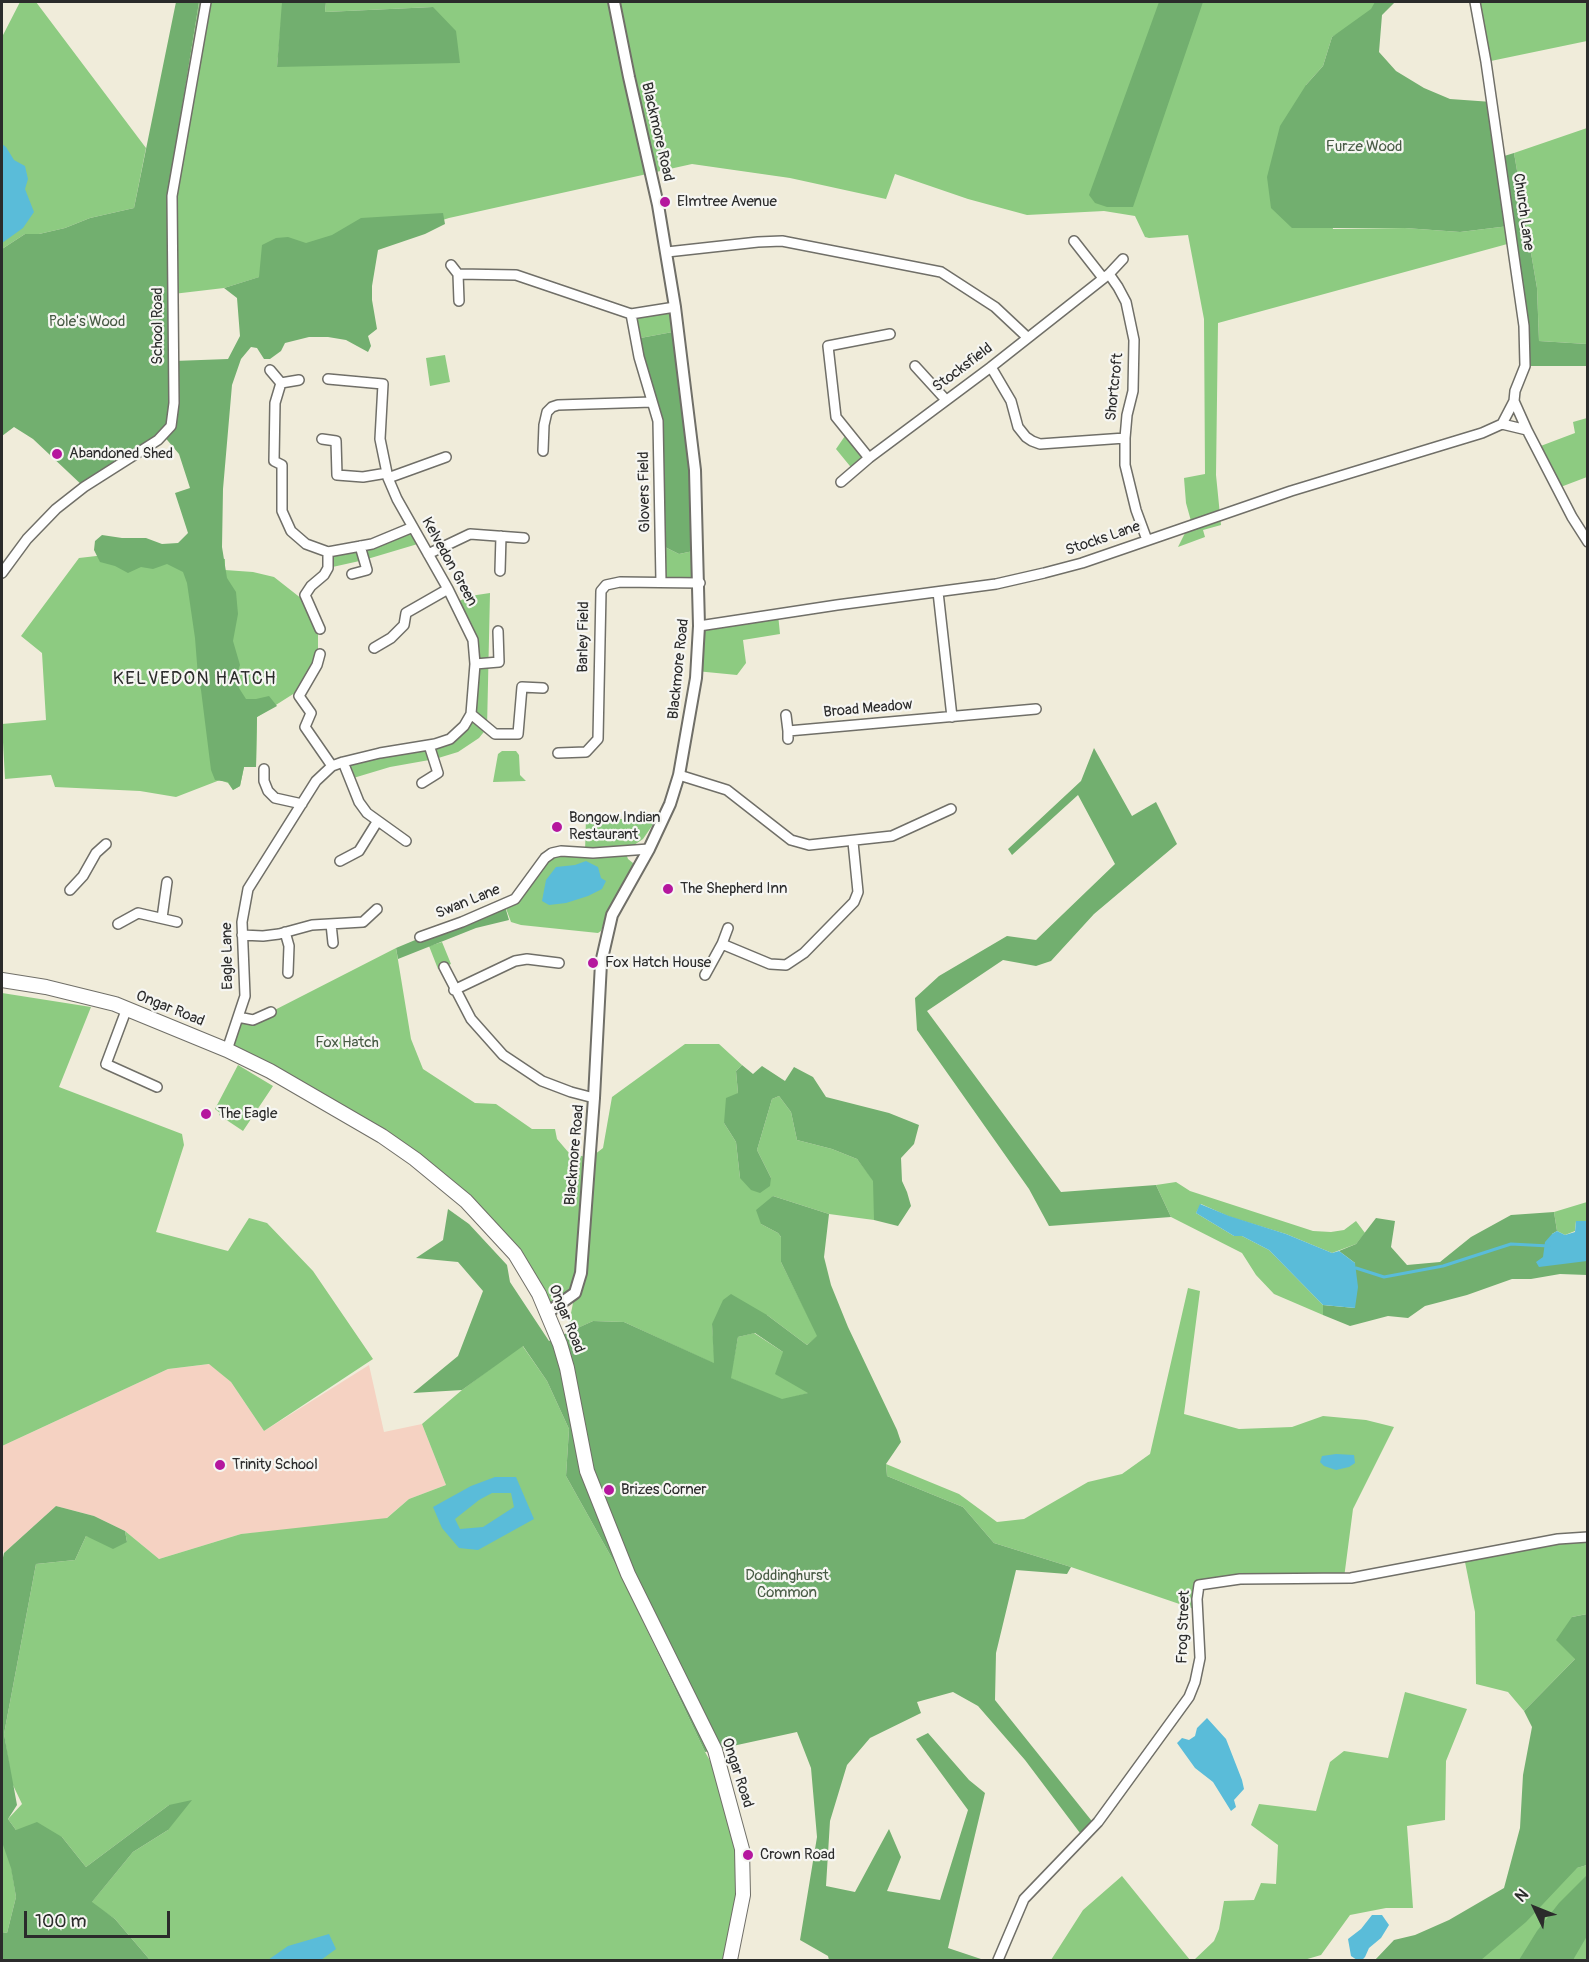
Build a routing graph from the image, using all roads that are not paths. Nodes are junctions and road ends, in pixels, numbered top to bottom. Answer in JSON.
{"nodes":[{"id":1,"x":206,"y":2,"type":"edge"},
{"id":2,"x":614,"y":2,"type":"edge"},
{"id":3,"x":1474,"y":2,"type":"edge"},
{"id":4,"x":1074,"y":241,"type":"dead end"},
{"id":5,"x":667,"y":252,"type":"junction"},
{"id":6,"x":1123,"y":259,"type":"dead end"},
{"id":7,"x":451,"y":264,"type":"dead end"},
{"id":8,"x":458,"y":274,"type":"junction"},
{"id":9,"x":1106,"y":276,"type":"junction"},
{"id":10,"x":459,"y":301,"type":"dead end"},
{"id":11,"x":675,"y":307,"type":"junction"},
{"id":12,"x":631,"y":314,"type":"junction"},
{"id":13,"x":890,"y":334,"type":"dead end"},
{"id":14,"x":1027,"y":337,"type":"junction"},
{"id":15,"x":915,"y":366,"type":"dead end"},
{"id":16,"x":991,"y":367,"type":"junction"},
{"id":17,"x":270,"y":370,"type":"dead end"},
{"id":18,"x":328,"y":379,"type":"dead end"},
{"id":19,"x":299,"y":380,"type":"dead end"},
{"id":20,"x":281,"y":382,"type":"junction"},
{"id":21,"x":946,"y":400,"type":"junction"},
{"id":22,"x":1514,"y":401,"type":"junction"},
{"id":23,"x":652,"y":402,"type":"junction"},
{"id":24,"x":1502,"y":424,"type":"junction"},
{"id":25,"x":1527,"y":430,"type":"junction"},
{"id":26,"x":1125,"y":438,"type":"junction"},
{"id":27,"x":322,"y":439,"type":"dead end"},
{"id":28,"x":543,"y":451,"type":"dead end"},
{"id":29,"x":446,"y":457,"type":"dead end"},
{"id":30,"x":868,"y":458,"type":"junction"},
{"id":31,"x":388,"y":476,"type":"junction"},
{"id":32,"x":841,"y":482,"type":"dead end"},
{"id":33,"x":413,"y":527,"type":"junction"},
{"id":34,"x":501,"y":536,"type":"junction"},
{"id":35,"x":524,"y":538,"type":"dead end"},
{"id":36,"x":1148,"y":540,"type":"junction"},
{"id":37,"x":1587,"y":542,"type":"edge"},
{"id":38,"x":360,"y":546,"type":"junction"},
{"id":39,"x":328,"y":552,"type":"junction"},
{"id":40,"x":428,"y":554,"type":"junction"},
{"id":41,"x":500,"y":571,"type":"dead end"},
{"id":42,"x":2,"y":573,"type":"edge"},
{"id":43,"x":352,"y":574,"type":"dead end"},
{"id":44,"x":662,"y":582,"type":"junction"},
{"id":45,"x":699,"y":583,"type":"junction"},
{"id":46,"x":448,"y":590,"type":"junction"},
{"id":47,"x":939,"y":592,"type":"junction"},
{"id":48,"x":699,"y":626,"type":"junction"},
{"id":49,"x":320,"y":629,"type":"dead end"},
{"id":50,"x":498,"y":631,"type":"dead end"},
{"id":51,"x":375,"y":648,"type":"dead end"},
{"id":52,"x":320,"y":654,"type":"dead end"},
{"id":53,"x":475,"y":664,"type":"junction"},
{"id":54,"x":543,"y":688,"type":"dead end"},
{"id":55,"x":1036,"y":709,"type":"dead end"},
{"id":56,"x":471,"y":714,"type":"junction"},
{"id":57,"x":786,"y":715,"type":"dead end"},
{"id":58,"x":952,"y":717,"type":"junction"},
{"id":59,"x":429,"y":745,"type":"junction"},
{"id":60,"x":558,"y":753,"type":"dead end"},
{"id":61,"x":343,"y":762,"type":"junction"},
{"id":62,"x":332,"y":766,"type":"junction"},
{"id":63,"x":264,"y":769,"type":"dead end"},
{"id":64,"x":680,"y":775,"type":"junction"},
{"id":65,"x":422,"y":783,"type":"dead end"},
{"id":66,"x":302,"y":804,"type":"junction"},
{"id":67,"x":951,"y":809,"type":"dead end"},
{"id":68,"x":377,"y":822,"type":"junction"},
{"id":69,"x":406,"y":841,"type":"dead end"},
{"id":70,"x":853,"y":842,"type":"junction"},
{"id":71,"x":106,"y":844,"type":"dead end"},
{"id":72,"x":648,"y":849,"type":"junction"},
{"id":73,"x":340,"y":861,"type":"dead end"},
{"id":74,"x":167,"y":882,"type":"dead end"},
{"id":75,"x":70,"y":890,"type":"dead end"},
{"id":76,"x":377,"y":909,"type":"dead end"},
{"id":77,"x":162,"y":918,"type":"junction"},
{"id":78,"x":177,"y":922,"type":"dead end"},
{"id":79,"x":118,"y":924,"type":"dead end"},
{"id":80,"x":331,"y":924,"type":"junction"},
{"id":81,"x":728,"y":928,"type":"dead end"},
{"id":82,"x":285,"y":932,"type":"junction"},
{"id":83,"x":242,"y":934,"type":"junction"},
{"id":84,"x":420,"y":937,"type":"dead end"},
{"id":85,"x":333,"y":943,"type":"dead end"},
{"id":86,"x":722,"y":944,"type":"junction"},
{"id":87,"x":559,"y":963,"type":"dead end"},
{"id":88,"x":444,"y":968,"type":"dead end"},
{"id":89,"x":288,"y":973,"type":"dead end"},
{"id":90,"x":705,"y":975,"type":"dead end"},
{"id":91,"x":2,"y":980,"type":"edge"},
{"id":92,"x":454,"y":990,"type":"junction"},
{"id":93,"x":127,"y":1008,"type":"junction"},
{"id":94,"x":271,"y":1012,"type":"dead end"},
{"id":95,"x":238,"y":1017,"type":"junction"},
{"id":96,"x":227,"y":1050,"type":"junction"},
{"id":97,"x":157,"y":1087,"type":"dead end"},
{"id":98,"x":594,"y":1098,"type":"junction"},
{"id":99,"x":547,"y":1313,"type":"junction"},
{"id":100,"x":1587,"y":1537,"type":"edge"},
{"id":101,"x":730,"y":1960,"type":"edge"},
{"id":102,"x":998,"y":1960,"type":"edge"}],
"edges":[{"from":1,"to":42,"type":"street","name":"School Road"},
{"from":2,"to":5,"type":"street","name":"Blackmore Road"},
{"from":3,"to":22,"type":"street","name":"Church Lane"},
{"from":4,"to":9,"type":"street"},
{"from":5,"to":11,"type":"street","name":"Blackmore Road"},
{"from":5,"to":14,"type":"street"},
{"from":6,"to":9,"type":"street","name":"Stocksfield"},
{"from":7,"to":8,"type":"street"},
{"from":8,"to":10,"type":"street"},
{"from":8,"to":12,"type":"street"},
{"from":9,"to":14,"type":"street","name":"Stocksfield"},
{"from":9,"to":26,"type":"street","name":"Shortcroft"},
{"from":11,"to":12,"type":"street"},
{"from":11,"to":45,"type":"street","name":"Blackmore Road"},
{"from":12,"to":23,"type":"street","name":"Glovers Field"},
{"from":13,"to":30,"type":"street"},
{"from":14,"to":16,"type":"street","name":"Stocksfield"},
{"from":15,"to":21,"type":"street"},
{"from":16,"to":21,"type":"street","name":"Stocksfield"},
{"from":16,"to":26,"type":"street","name":"Shortcroft"},
{"from":17,"to":20,"type":"street"},
{"from":18,"to":31,"type":"street","name":"Kelvedon Green"},
{"from":19,"to":20,"type":"street"},
{"from":20,"to":39,"type":"street"},
{"from":21,"to":30,"type":"street","name":"Stocksfield"},
{"from":22,"to":24,"type":"street","name":"Church Lane"},
{"from":22,"to":25,"type":"street"},
{"from":23,"to":28,"type":"street"},
{"from":23,"to":44,"type":"street","name":"Glovers Field"},
{"from":24,"to":25,"type":"street"},
{"from":24,"to":36,"type":"street","name":"Stocks Lane"},
{"from":25,"to":37,"type":"street"},
{"from":26,"to":36,"type":"street","name":"Shortcroft"},
{"from":27,"to":31,"type":"street"},
{"from":29,"to":31,"type":"street"},
{"from":30,"to":32,"type":"street","name":"Stocksfield"},
{"from":31,"to":33,"type":"street","name":"Kelvedon Green"},
{"from":33,"to":38,"type":"street"},
{"from":33,"to":40,"type":"street","name":"Kelvedon Green"},
{"from":34,"to":35,"type":"street"},
{"from":34,"to":40,"type":"street"},
{"from":34,"to":41,"type":"street"},
{"from":36,"to":47,"type":"street","name":"Stocks Lane"},
{"from":38,"to":39,"type":"street"},
{"from":38,"to":43,"type":"street"},
{"from":39,"to":49,"type":"street"},
{"from":40,"to":46,"type":"street","name":"Kelvedon Green"},
{"from":44,"to":45,"type":"street","name":"Barley Field"},
{"from":44,"to":60,"type":"street","name":"Barley Field"},
{"from":45,"to":48,"type":"street","name":"Blackmore Road"},
{"from":46,"to":51,"type":"street"},
{"from":46,"to":53,"type":"street","name":"Kelvedon Green"},
{"from":47,"to":48,"type":"street","name":"Stocks Lane"},
{"from":47,"to":58,"type":"street"},
{"from":48,"to":64,"type":"street","name":"Blackmore Road"},
{"from":50,"to":53,"type":"street"},
{"from":52,"to":62,"type":"street"},
{"from":53,"to":56,"type":"street","name":"Kelvedon Green"},
{"from":54,"to":56,"type":"street"},
{"from":55,"to":58,"type":"street","name":"Broad Meadow"},
{"from":56,"to":59,"type":"street"},
{"from":57,"to":58,"type":"street","name":"Broad Meadow"},
{"from":59,"to":61,"type":"street","name":"Eagle Lane"},
{"from":59,"to":65,"type":"street"},
{"from":61,"to":62,"type":"street","name":"Eagle Lane"},
{"from":61,"to":68,"type":"street"},
{"from":62,"to":66,"type":"street","name":"Eagle Lane"},
{"from":63,"to":66,"type":"street"},
{"from":64,"to":70,"type":"street"},
{"from":64,"to":72,"type":"street","name":"Blackmore Road"},
{"from":66,"to":83,"type":"street","name":"Eagle Lane"},
{"from":67,"to":70,"type":"street"},
{"from":68,"to":69,"type":"street"},
{"from":68,"to":73,"type":"street"},
{"from":70,"to":86,"type":"street"},
{"from":71,"to":75,"type":"street"},
{"from":72,"to":84,"type":"street","name":"Swan Lane"},
{"from":72,"to":98,"type":"street","name":"Blackmore Road"},
{"from":74,"to":77,"type":"street"},
{"from":76,"to":80,"type":"street"},
{"from":77,"to":78,"type":"street"},
{"from":77,"to":79,"type":"street"},
{"from":80,"to":82,"type":"street"},
{"from":80,"to":85,"type":"street"},
{"from":81,"to":86,"type":"street"},
{"from":82,"to":83,"type":"street"},
{"from":82,"to":89,"type":"street"},
{"from":83,"to":95,"type":"street","name":"Eagle Lane"},
{"from":86,"to":90,"type":"street"},
{"from":87,"to":92,"type":"street"},
{"from":88,"to":92,"type":"street"},
{"from":91,"to":93,"type":"main road","name":"Ongar Road"},
{"from":92,"to":98,"type":"street"},
{"from":93,"to":96,"type":"main road","name":"Ongar Road"},
{"from":93,"to":97,"type":"street"},
{"from":94,"to":95,"type":"street"},
{"from":95,"to":96,"type":"street","name":"Eagle Lane"},
{"from":96,"to":99,"type":"main road","name":"Ongar Road"},
{"from":98,"to":99,"type":"street","name":"Blackmore Road"},
{"from":99,"to":101,"type":"main road","name":"Ongar Road"},
{"from":100,"to":102,"type":"street","name":"Frog Street"}]}
